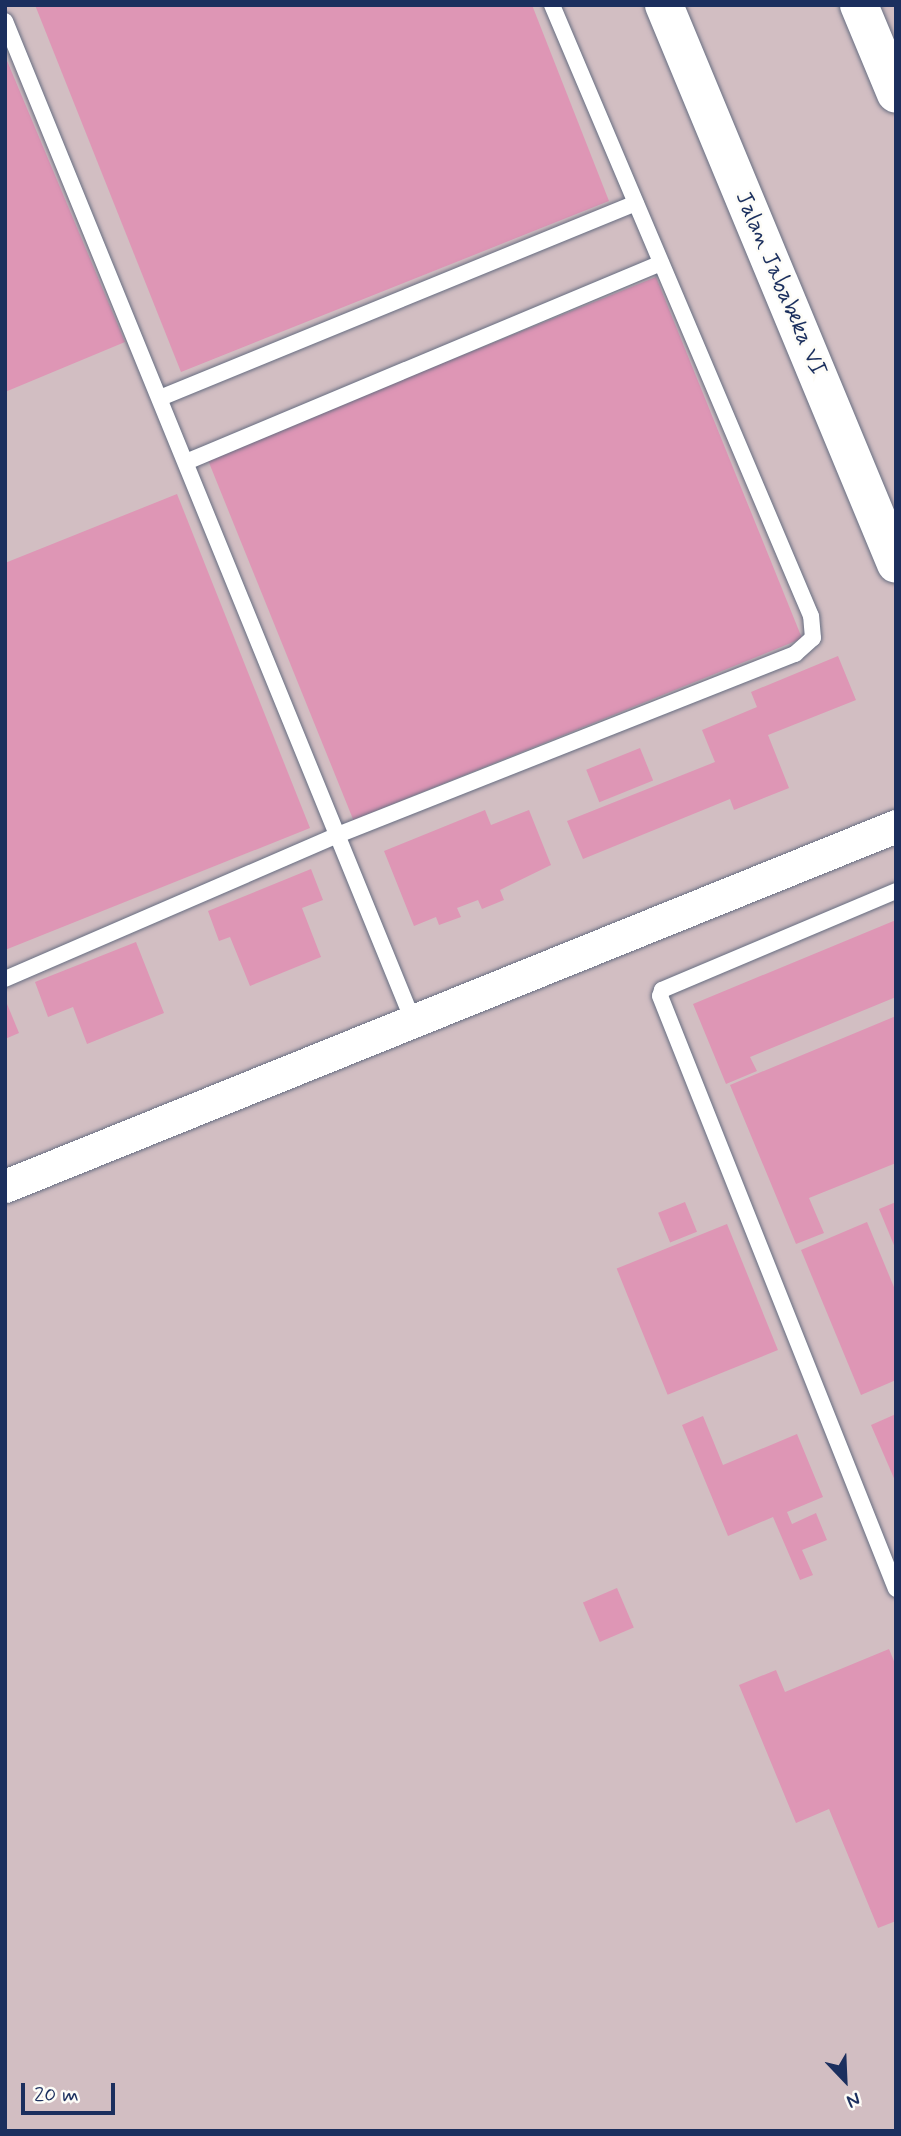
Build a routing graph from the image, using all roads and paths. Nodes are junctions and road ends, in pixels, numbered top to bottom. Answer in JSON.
{"nodes":[{"id":1,"x":552,"y":5,"type":"edge"},
{"id":2,"x":664,"y":5,"type":"edge"},
{"id":3,"x":859,"y":5,"type":"edge"},
{"id":4,"x":5,"y":21,"type":"edge"},
{"id":5,"x":887,"y":46,"type":"edge"},
{"id":6,"x":896,"y":93,"type":"edge"},
{"id":7,"x":636,"y":203,"type":"junction"},
{"id":8,"x":661,"y":263,"type":"junction"},
{"id":9,"x":160,"y":398,"type":"junction"},
{"id":10,"x":186,"y":463,"type":"junction"},
{"id":11,"x":896,"y":564,"type":"edge"},
{"id":12,"x":896,"y":826,"type":"edge"},
{"id":13,"x":335,"y":836,"type":"junction"},
{"id":14,"x":896,"y":891,"type":"edge"},
{"id":15,"x":5,"y":979,"type":"edge"},
{"id":16,"x":413,"y":1021,"type":"junction"},
{"id":17,"x":5,"y":1186,"type":"edge"},
{"id":18,"x":896,"y":1590,"type":"edge"}],
"edges":[{"from":1,"to":7,"type":"lane"},
{"from":2,"to":11,"type":"street","name":"Jalan Jababeka VI"},
{"from":3,"to":5,"type":"street"},
{"from":4,"to":9,"type":"lane"},
{"from":5,"to":6,"type":"street"},
{"from":7,"to":8,"type":"lane"},
{"from":7,"to":9,"type":"lane"},
{"from":8,"to":10,"type":"lane"},
{"from":8,"to":13,"type":"lane"},
{"from":9,"to":10,"type":"lane"},
{"from":10,"to":13,"type":"lane"},
{"from":12,"to":16,"type":"street"},
{"from":13,"to":15,"type":"lane"},
{"from":13,"to":16,"type":"lane"},
{"from":14,"to":18,"type":"lane"},
{"from":16,"to":17,"type":"street"}]}
